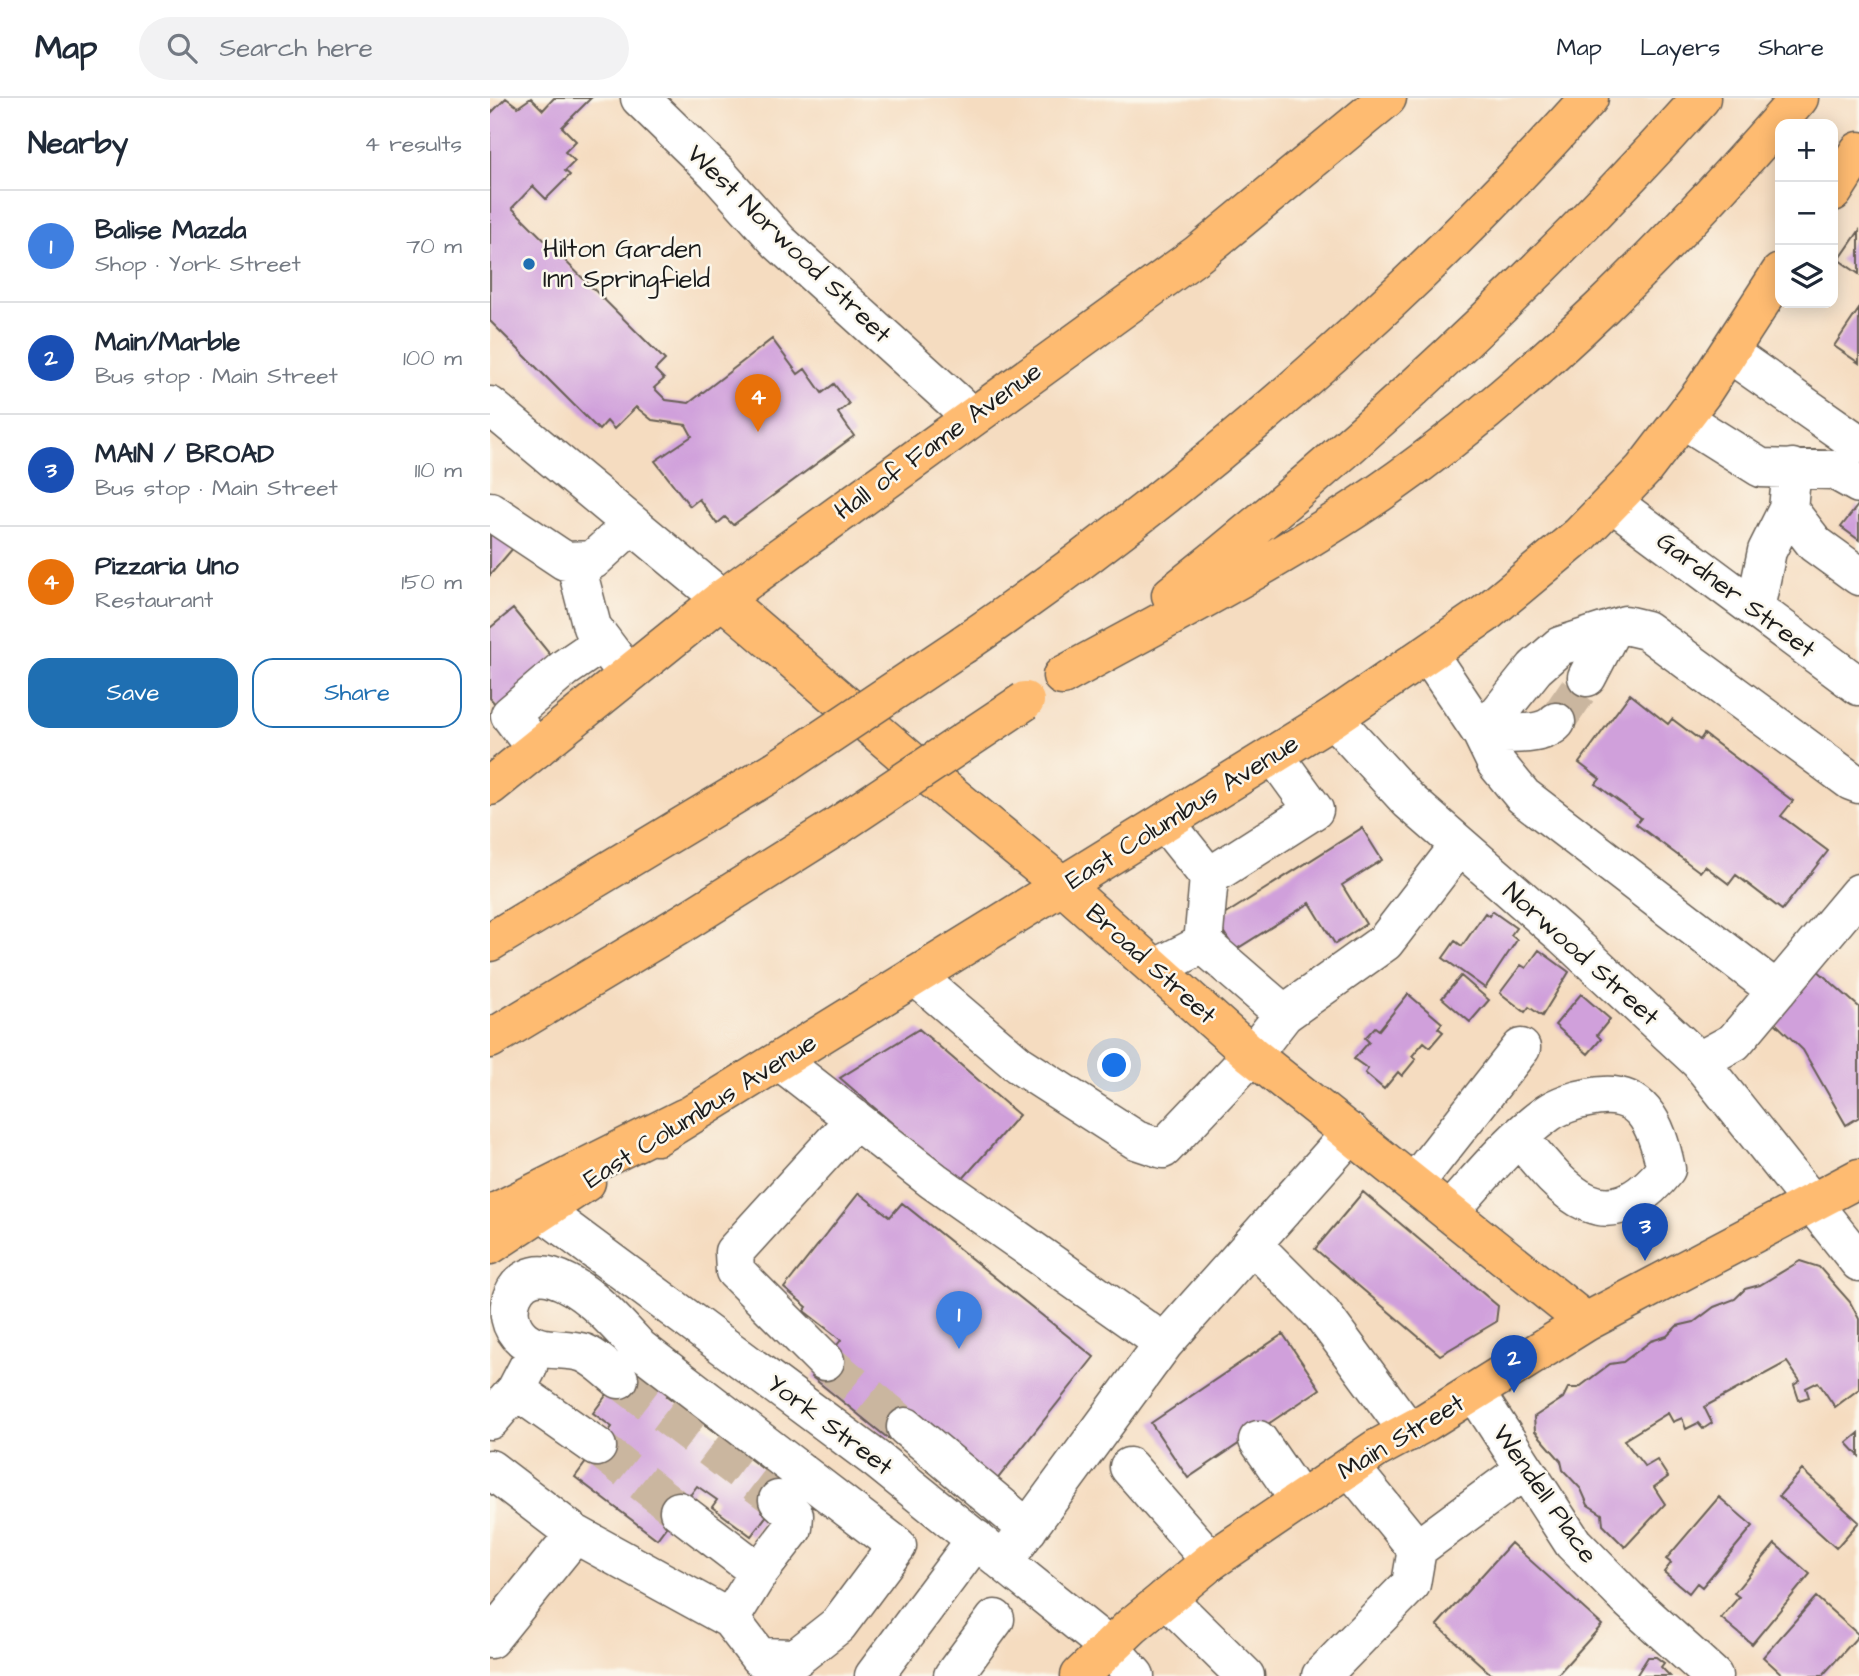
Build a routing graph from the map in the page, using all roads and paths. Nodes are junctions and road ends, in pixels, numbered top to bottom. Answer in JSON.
{"nodes":[{"id":1,"x":640,"y":98,"type":"edge"},
{"id":2,"x":1387,"y":98,"type":"edge"},
{"id":3,"x":1701,"y":98,"type":"edge"},
{"id":4,"x":1799,"y":98,"type":"edge"},
{"id":5,"x":1582,"y":104,"type":"edge"},
{"id":6,"x":1859,"y":151,"type":"edge"},
{"id":7,"x":1838,"y":183,"type":"edge"},
{"id":8,"x":1775,"y":281,"type":"edge"},
{"id":9,"x":1729,"y":353,"type":"junction"},
{"id":10,"x":490,"y":407,"type":"edge"},
{"id":11,"x":971,"y":416,"type":"junction"},
{"id":12,"x":1683,"y":419,"type":"junction"},
{"id":13,"x":1859,"y":444,"type":"edge"},
{"id":14,"x":1793,"y":468,"type":"junction"},
{"id":15,"x":1859,"y":484,"type":"edge"},
{"id":16,"x":1613,"y":503,"type":"junction"},
{"id":17,"x":1788,"y":509,"type":"junction"},
{"id":18,"x":490,"y":511,"type":"edge"},
{"id":19,"x":630,"y":526,"type":"junction"},
{"id":20,"x":575,"y":561,"type":"junction"},
{"id":21,"x":1859,"y":576,"type":"edge"},
{"id":22,"x":722,"y":599,"type":"junction"},
{"id":23,"x":1755,"y":609,"type":"junction"},
{"id":24,"x":1612,"y":629,"type":"junction"},
{"id":25,"x":603,"y":642,"type":"junction"},
{"id":26,"x":1429,"y":655,"type":"junction"},
{"id":27,"x":627,"y":674,"type":"junction"},
{"id":28,"x":1062,"y":676,"type":"junction"},
{"id":29,"x":1587,"y":677,"type":"tunnel mouth"},
{"id":30,"x":1859,"y":686,"type":"edge"},
{"id":31,"x":1333,"y":718,"type":"junction"},
{"id":32,"x":500,"y":721,"type":"edge"},
{"id":33,"x":1556,"y":722,"type":"tunnel mouth"},
{"id":34,"x":1482,"y":734,"type":"junction"},
{"id":35,"x":536,"y":749,"type":"junction"},
{"id":36,"x":1273,"y":755,"type":"junction"},
{"id":37,"x":1859,"y":784,"type":"edge"},
{"id":38,"x":490,"y":786,"type":"edge"},
{"id":39,"x":1165,"y":822,"type":"junction"},
{"id":40,"x":1459,"y":846,"type":"junction"},
{"id":41,"x":1209,"y":877,"type":"junction"},
{"id":42,"x":1063,"y":886,"type":"junction"},
{"id":43,"x":1859,"y":893,"type":"edge"},
{"id":44,"x":490,"y":942,"type":"edge"},
{"id":45,"x":1203,"y":944,"type":"junction"},
{"id":46,"x":1156,"y":968,"type":"junction"},
{"id":47,"x":915,"y":976,"type":"junction"},
{"id":48,"x":1777,"y":991,"type":"junction"},
{"id":49,"x":1284,"y":1014,"type":"junction"},
{"id":50,"x":490,"y":1039,"type":"edge"},
{"id":51,"x":1521,"y":1048,"type":"dead end"},
{"id":52,"x":1252,"y":1055,"type":"junction"},
{"id":53,"x":780,"y":1060,"type":"junction"},
{"id":54,"x":1699,"y":1061,"type":"junction"},
{"id":55,"x":684,"y":1118,"type":"junction"},
{"id":56,"x":855,"y":1119,"type":"junction"},
{"id":57,"x":1351,"y":1133,"type":"junction"},
{"id":58,"x":1519,"y":1137,"type":"dead end"},
{"id":59,"x":1859,"y":1178,"type":"edge"},
{"id":60,"x":1414,"y":1184,"type":"junction"},
{"id":61,"x":1815,"y":1203,"type":"junction"},
{"id":62,"x":542,"y":1211,"type":"junction"},
{"id":63,"x":1449,"y":1212,"type":"junction"},
{"id":64,"x":490,"y":1215,"type":"edge"},
{"id":65,"x":1252,"y":1244,"type":"junction"},
{"id":66,"x":490,"y":1245,"type":"edge"},
{"id":67,"x":1859,"y":1262,"type":"edge"},
{"id":68,"x":1586,"y":1322,"type":"junction"},
{"id":69,"x":1164,"y":1343,"type":"junction"},
{"id":70,"x":537,"y":1349,"type":"junction"},
{"id":71,"x":825,"y":1361,"type":"tunnel mouth"},
{"id":72,"x":619,"y":1379,"type":"tunnel mouth"},
{"id":73,"x":516,"y":1390,"type":"junction"},
{"id":74,"x":1475,"y":1392,"type":"junction"},
{"id":75,"x":490,"y":1420,"type":"edge"},
{"id":76,"x":906,"y":1427,"type":"tunnel mouth"},
{"id":77,"x":1409,"y":1432,"type":"junction"},
{"id":78,"x":1258,"y":1440,"type":"dead end"},
{"id":79,"x":597,"y":1447,"type":"tunnel mouth"},
{"id":80,"x":1129,"y":1466,"type":"dead end"},
{"id":81,"x":1350,"y":1467,"type":"junction"},
{"id":82,"x":490,"y":1469,"type":"edge"},
{"id":83,"x":1524,"y":1470,"type":"junction"},
{"id":84,"x":778,"y":1500,"type":"tunnel mouth"},
{"id":85,"x":1300,"y":1501,"type":"junction"},
{"id":86,"x":931,"y":1503,"type":"junction"},
{"id":87,"x":679,"y":1511,"type":"tunnel mouth"},
{"id":88,"x":1028,"y":1529,"type":"junction"},
{"id":89,"x":576,"y":1534,"type":"junction"},
{"id":90,"x":897,"y":1546,"type":"junction"},
{"id":91,"x":1417,"y":1549,"type":"junction"},
{"id":92,"x":990,"y":1550,"type":"junction"},
{"id":93,"x":1212,"y":1561,"type":"junction"},
{"id":94,"x":759,"y":1572,"type":"junction"},
{"id":95,"x":1166,"y":1598,"type":"junction"},
{"id":96,"x":730,"y":1619,"type":"junction"},
{"id":97,"x":995,"y":1619,"type":"dead end"},
{"id":98,"x":490,"y":1639,"type":"edge"},
{"id":99,"x":1110,"y":1648,"type":"junction"},
{"id":100,"x":874,"y":1676,"type":"edge"},
{"id":101,"x":953,"y":1676,"type":"edge"},
{"id":102,"x":1080,"y":1676,"type":"edge"},
{"id":103,"x":1135,"y":1676,"type":"edge"},
{"id":104,"x":1245,"y":1676,"type":"edge"},
{"id":105,"x":1321,"y":1676,"type":"edge"},
{"id":106,"x":1713,"y":1676,"type":"edge"}],
"edges":[{"from":1,"to":11,"type":"street","name":"West Norwood Street"},
{"from":2,"to":11,"type":"main road","name":"Hall of Fame Avenue"},
{"from":3,"to":28,"type":"main road"},
{"from":4,"to":28,"type":"main road"},
{"from":5,"to":44,"type":"main road","bridge":true},
{"from":6,"to":7,"type":"main road"},
{"from":8,"to":9,"type":"main road","name":"East Columbus Avenue"},
{"from":9,"to":12,"type":"main road","name":"East Columbus Avenue"},
{"from":9,"to":13,"type":"street"},
{"from":10,"to":19,"type":"street"},
{"from":11,"to":22,"type":"main road","name":"Hall of Fame Avenue"},
{"from":12,"to":14,"type":"street"},
{"from":12,"to":16,"type":"main road","name":"East Columbus Avenue"},
{"from":14,"to":15,"type":"street"},
{"from":14,"to":17,"type":"street"},
{"from":16,"to":23,"type":"street","name":"Gardner Street"},
{"from":16,"to":26,"type":"main road","name":"East Columbus Avenue"},
{"from":17,"to":21,"type":"street"},
{"from":17,"to":23,"type":"street"},
{"from":18,"to":20,"type":"street"},
{"from":19,"to":20,"type":"street"},
{"from":19,"to":22,"type":"street"},
{"from":20,"to":25,"type":"street"},
{"from":22,"to":27,"type":"main road","name":"Hall of Fame Avenue"},
{"from":22,"to":42,"type":"main road","name":"Broad Street"},
{"from":23,"to":30,"type":"street","name":"Gardner Street"},
{"from":24,"to":29,"type":"street"},
{"from":24,"to":34,"type":"street"},
{"from":24,"to":37,"type":"street"},
{"from":25,"to":27,"type":"street"},
{"from":25,"to":32,"type":"street"},
{"from":26,"to":31,"type":"main road","name":"East Columbus Avenue"},
{"from":26,"to":34,"type":"street"},
{"from":27,"to":35,"type":"main road","name":"Hall of Fame Avenue"},
{"from":28,"to":50,"type":"main road","bridge":true},
{"from":31,"to":36,"type":"main road","name":"East Columbus Avenue"},
{"from":31,"to":40,"type":"street","name":"Norwood Street"},
{"from":32,"to":35,"type":"street"},
{"from":33,"to":34,"type":"street"},
{"from":34,"to":48,"type":"street"},
{"from":35,"to":38,"type":"main road","name":"Hall of Fame Avenue"},
{"from":36,"to":39,"type":"main road","name":"East Columbus Avenue"},
{"from":36,"to":41,"type":"street"},
{"from":39,"to":41,"type":"street"},
{"from":39,"to":42,"type":"main road","name":"East Columbus Avenue"},
{"from":40,"to":49,"type":"street"},
{"from":40,"to":54,"type":"street","name":"Norwood Street"},
{"from":41,"to":45,"type":"street"},
{"from":42,"to":46,"type":"main road","name":"Broad Street"},
{"from":42,"to":47,"type":"main road","name":"East Columbus Avenue"},
{"from":43,"to":48,"type":"street"},
{"from":45,"to":46,"type":"street"},
{"from":45,"to":49,"type":"street"},
{"from":46,"to":52,"type":"main road","name":"Broad Street"},
{"from":47,"to":52,"type":"street"},
{"from":47,"to":53,"type":"main road","name":"East Columbus Avenue"},
{"from":48,"to":54,"type":"street"},
{"from":49,"to":52,"type":"street"},
{"from":51,"to":60,"type":"street"},
{"from":52,"to":57,"type":"main road","name":"Broad Street"},
{"from":53,"to":55,"type":"main road","name":"East Columbus Avenue"},
{"from":53,"to":56,"type":"street"},
{"from":54,"to":61,"type":"street","name":"Norwood Street"},
{"from":55,"to":62,"type":"main road","name":"East Columbus Avenue"},
{"from":55,"to":64,"type":"main road"},
{"from":56,"to":69,"type":"street"},
{"from":56,"to":71,"type":"street"},
{"from":57,"to":60,"type":"main road","name":"Broad Street"},
{"from":57,"to":65,"type":"street"},
{"from":58,"to":63,"type":"street"},
{"from":59,"to":61,"type":"main road","name":"Main Street"},
{"from":60,"to":63,"type":"main road","name":"Broad Street"},
{"from":61,"to":67,"type":"street","name":"Norwood Street"},
{"from":61,"to":68,"type":"main road","name":"Main Street"},
{"from":62,"to":66,"type":"main road","name":"East Columbus Avenue"},
{"from":62,"to":86,"type":"street","name":"York Street"},
{"from":63,"to":68,"type":"main road","name":"Broad Street"},
{"from":65,"to":69,"type":"street"},
{"from":65,"to":77,"type":"street"},
{"from":68,"to":74,"type":"main road","name":"Main Street"},
{"from":69,"to":88,"type":"street"},
{"from":70,"to":72,"type":"street"},
{"from":70,"to":73,"type":"street"},
{"from":70,"to":90,"type":"street"},
{"from":73,"to":75,"type":"street"},
{"from":73,"to":79,"type":"street"},
{"from":74,"to":77,"type":"main road","name":"Main Street"},
{"from":74,"to":83,"type":"street","name":"Wendell Place"},
{"from":76,"to":88,"type":"street"},
{"from":77,"to":81,"type":"main road","name":"Main Street"},
{"from":78,"to":85,"type":"street"},
{"from":80,"to":93,"type":"street"},
{"from":81,"to":85,"type":"main road","name":"Main Street"},
{"from":81,"to":91,"type":"street"},
{"from":82,"to":89,"type":"street"},
{"from":83,"to":91,"type":"street"},
{"from":83,"to":106,"type":"street","name":"Wendell Place"},
{"from":84,"to":94,"type":"street"},
{"from":85,"to":93,"type":"main road","name":"Main Street"},
{"from":86,"to":90,"type":"street"},
{"from":86,"to":92,"type":"street","name":"York Street"},
{"from":87,"to":94,"type":"street"},
{"from":88,"to":92,"type":"street"},
{"from":89,"to":96,"type":"street"},
{"from":89,"to":98,"type":"street"},
{"from":90,"to":96,"type":"street"},
{"from":91,"to":105,"type":"street"},
{"from":92,"to":99,"type":"street","name":"York Street"},
{"from":92,"to":100,"type":"street"},
{"from":93,"to":95,"type":"main road","name":"Main Street"},
{"from":94,"to":96,"type":"street"},
{"from":95,"to":99,"type":"main road","name":"Main Street"},
{"from":95,"to":104,"type":"street"},
{"from":97,"to":101,"type":"street"},
{"from":99,"to":102,"type":"main road","name":"Main Street"},
{"from":99,"to":103,"type":"street","name":"York Street"}]}
